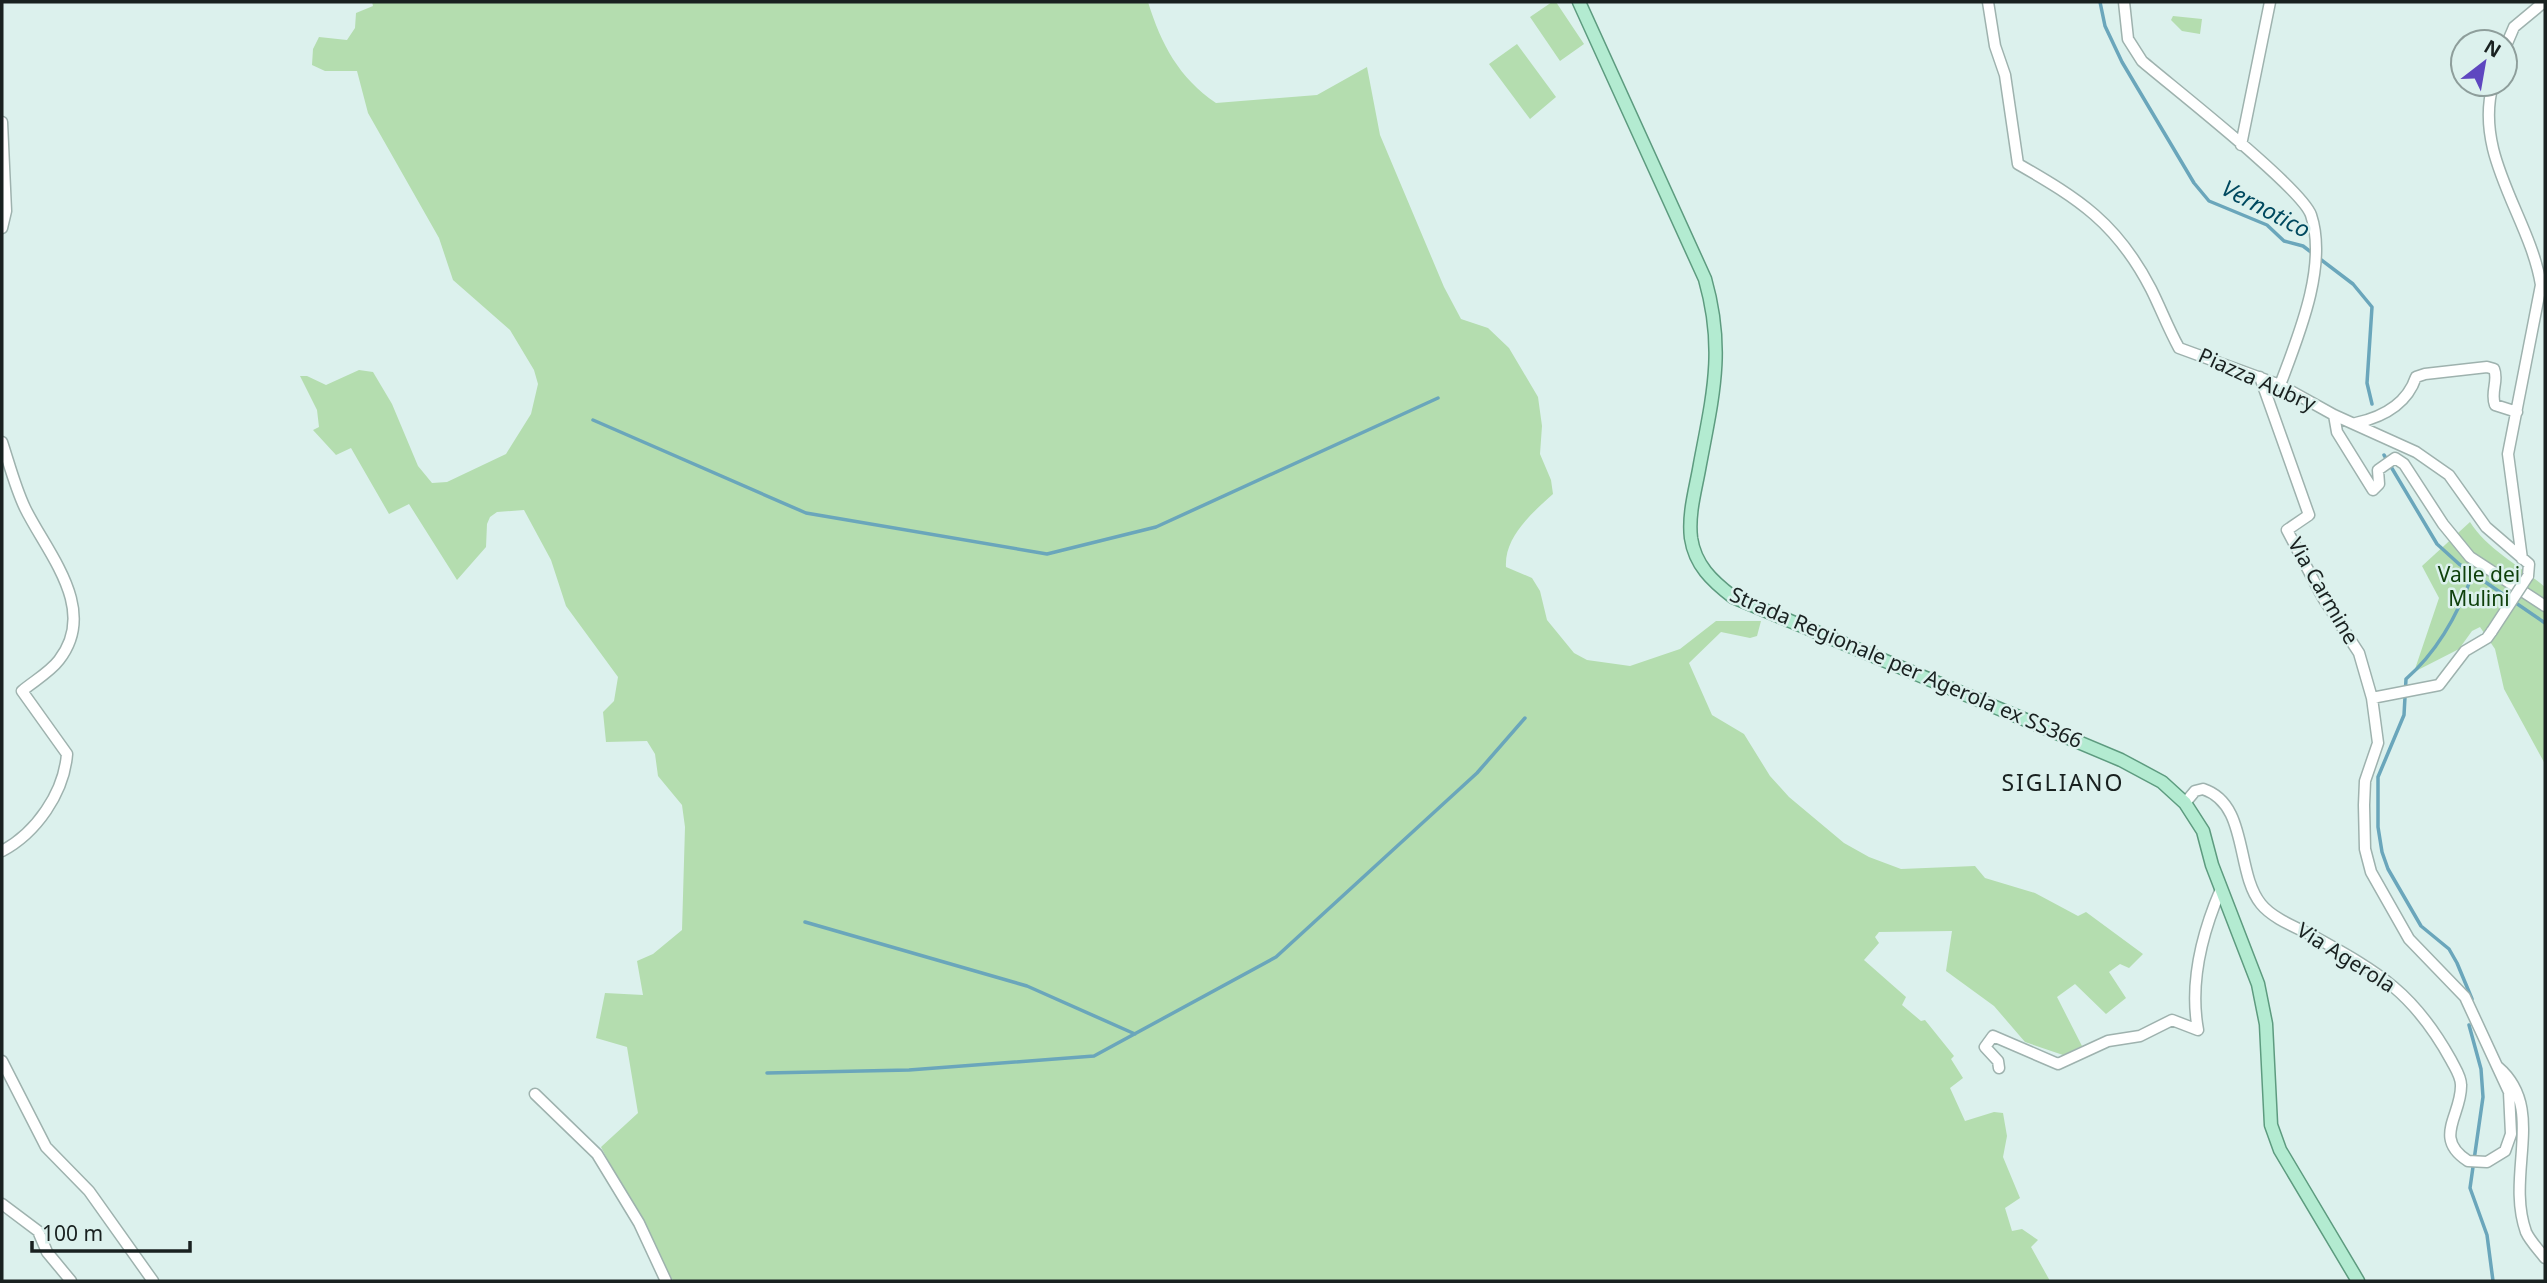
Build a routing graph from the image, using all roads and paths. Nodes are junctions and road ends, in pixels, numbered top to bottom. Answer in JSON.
{"nodes":[{"id":1,"x":1579,"y":2,"type":"edge"},
{"id":2,"x":1988,"y":2,"type":"edge"},
{"id":3,"x":2124,"y":2,"type":"edge"},
{"id":4,"x":2270,"y":2,"type":"edge"},
{"id":5,"x":2544,"y":2,"type":"edge"},
{"id":6,"x":2514,"y":28,"type":"edge"},
{"id":7,"x":2490,"y":98,"type":"edge"},
{"id":8,"x":2,"y":122,"type":"edge"},
{"id":9,"x":2241,"y":145,"type":"junction"},
{"id":10,"x":2,"y":228,"type":"edge"},
{"id":11,"x":2260,"y":377,"type":"junction"},
{"id":12,"x":2280,"y":385,"type":"junction"},
{"id":13,"x":2517,"y":412,"type":"junction"},
{"id":14,"x":2334,"y":415,"type":"junction"},
{"id":15,"x":2356,"y":423,"type":"junction"},
{"id":16,"x":2,"y":442,"type":"edge"},
{"id":17,"x":2514,"y":518,"type":"junction"},
{"id":18,"x":2493,"y":532,"type":"junction"},
{"id":19,"x":2522,"y":559,"type":"junction"},
{"id":20,"x":2545,"y":606,"type":"edge"},
{"id":21,"x":2372,"y":698,"type":"junction"},
{"id":22,"x":2185,"y":803,"type":"junction"},
{"id":23,"x":2,"y":852,"type":"edge"},
{"id":24,"x":2221,"y":889,"type":"junction"},
{"id":25,"x":2,"y":1061,"type":"edge"},
{"id":26,"x":2498,"y":1066,"type":"junction"},
{"id":27,"x":1999,"y":1068,"type":"dead end"},
{"id":28,"x":535,"y":1094,"type":"dead end"},
{"id":29,"x":2,"y":1204,"type":"edge"},
{"id":30,"x":2545,"y":1258,"type":"edge"},
{"id":31,"x":71,"y":1281,"type":"edge"},
{"id":32,"x":153,"y":1281,"type":"edge"},
{"id":33,"x":666,"y":1281,"type":"edge"},
{"id":34,"x":2358,"y":1281,"type":"edge"}],
"edges":[{"from":1,"to":22,"type":"main road","name":"Strada Regionale per Agerola ex SS366"},
{"from":2,"to":11,"type":"street","name":"Piazza Aubry"},
{"from":3,"to":9,"type":"street"},
{"from":4,"to":9,"type":"street"},
{"from":5,"to":6,"type":"street"},
{"from":7,"to":13,"type":"street"},
{"from":8,"to":10,"type":"street"},
{"from":9,"to":12,"type":"street"},
{"from":11,"to":12,"type":"street","name":"Piazza Aubry"},
{"from":11,"to":21,"type":"street","name":"Via Carmine"},
{"from":12,"to":14,"type":"street","name":"Piazza Aubry"},
{"from":13,"to":15,"type":"street"},
{"from":13,"to":17,"type":"street"},
{"from":14,"to":15,"type":"street","name":"Piazza Aubry"},
{"from":14,"to":20,"type":"street"},
{"from":15,"to":18,"type":"street","name":"Piazza Aubry"},
{"from":16,"to":23,"type":"street"},
{"from":17,"to":18,"type":"street"},
{"from":17,"to":19,"type":"street"},
{"from":18,"to":19,"type":"street"},
{"from":19,"to":21,"type":"street","bridge":true},
{"from":21,"to":26,"type":"street","name":"Via Agerola"},
{"from":22,"to":24,"type":"main road","name":"Strada Regionale per Agerola ex SS366"},
{"from":22,"to":26,"type":"street","name":"Via Agerola"},
{"from":24,"to":27,"type":"street"},
{"from":24,"to":34,"type":"main road","name":"Strada Regionale per Agerola ex SS366"},
{"from":25,"to":32,"type":"street"},
{"from":26,"to":30,"type":"street"},
{"from":28,"to":33,"type":"street"},
{"from":29,"to":31,"type":"street"}]}
